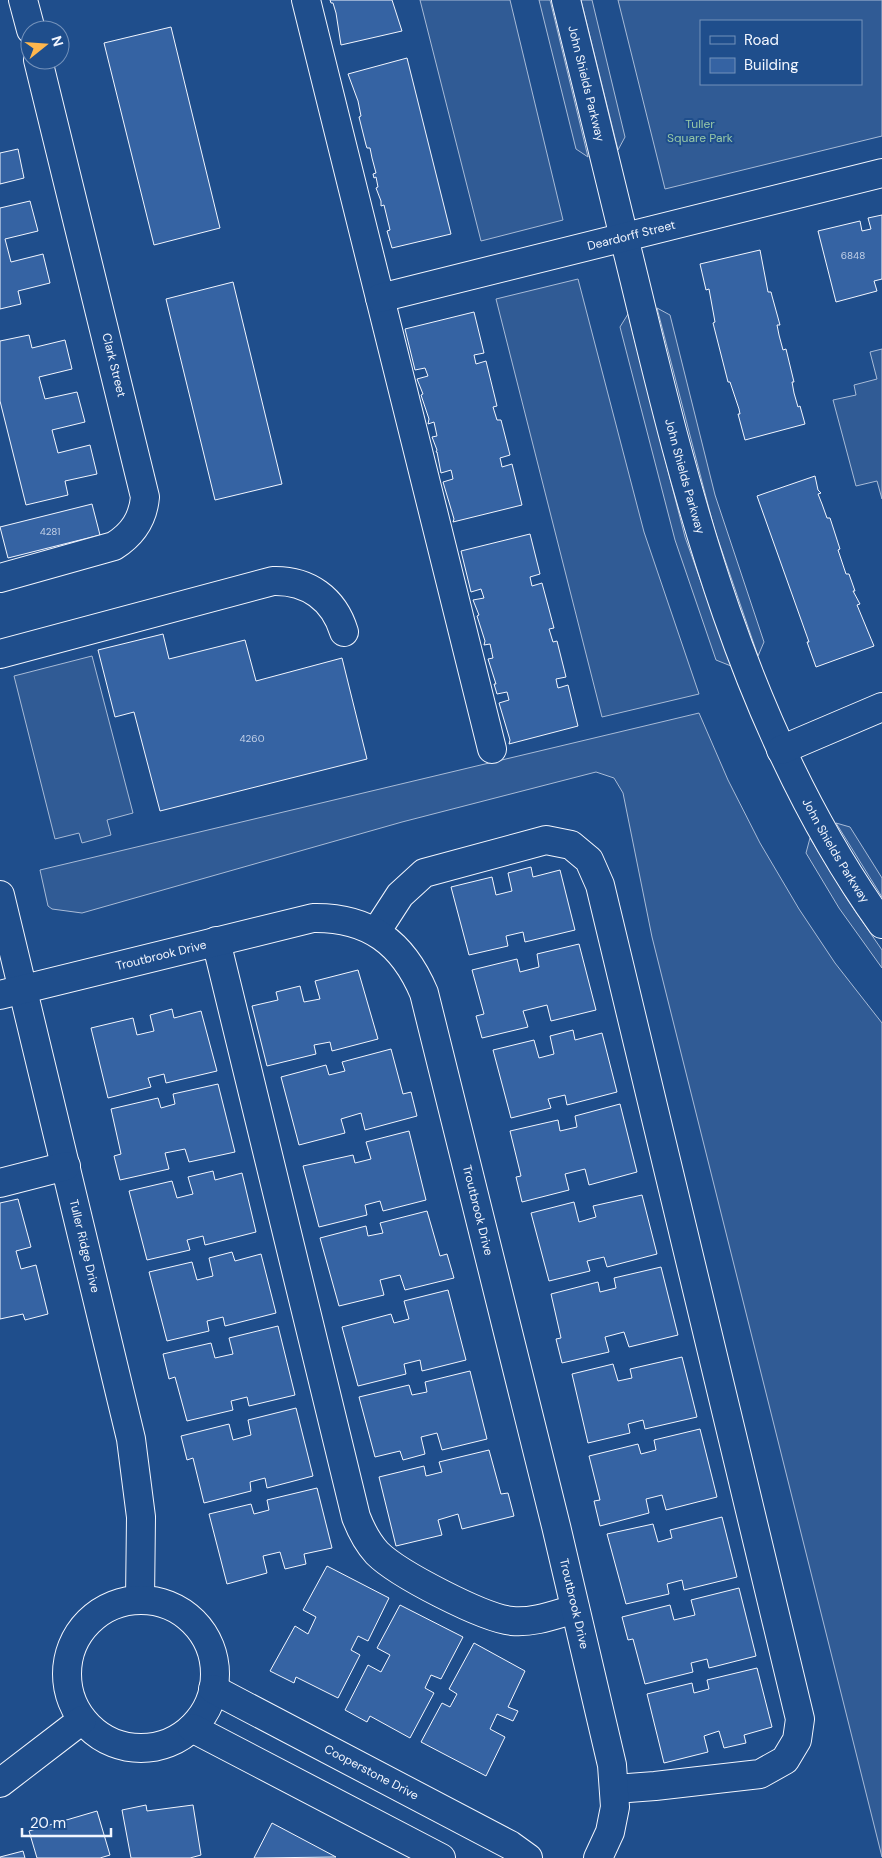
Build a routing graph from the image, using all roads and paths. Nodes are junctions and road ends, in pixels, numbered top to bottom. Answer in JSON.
{"nodes":[{"id":1,"x":24,"y":0,"type":"edge"},
{"id":2,"x":306,"y":0,"type":"edge"},
{"id":3,"x":566,"y":0,"type":"edge"},
{"id":4,"x":29,"y":20,"type":"edge"},
{"id":5,"x":40,"y":70,"type":"edge"},
{"id":6,"x":882,"y":173,"type":"edge"},
{"id":7,"x":624,"y":236,"type":"junction"},
{"id":8,"x":380,"y":298,"type":"junction"},
{"id":9,"x":0,"y":578,"type":"edge"},
{"id":10,"x":344,"y":632,"type":"dead end"},
{"id":11,"x":0,"y":654,"type":"edge"},
{"id":12,"x":882,"y":706,"type":"edge"},
{"id":13,"x":492,"y":749,"type":"dead end"},
{"id":14,"x":781,"y":750,"type":"junction"},
{"id":15,"x":0,"y":895,"type":"edge"},
{"id":16,"x":882,"y":924,"type":"edge"},
{"id":17,"x":376,"y":932,"type":"junction"},
{"id":18,"x":216,"y":941,"type":"junction"},
{"id":19,"x":12,"y":992,"type":"edge"},
{"id":20,"x":66,"y":1166,"type":"junction"},
{"id":21,"x":0,"y":1183,"type":"edge"},
{"id":22,"x":140,"y":1600,"type":"junction"},
{"id":23,"x":575,"y":1609,"type":"junction"},
{"id":24,"x":213,"y":1689,"type":"junction"},
{"id":25,"x":82,"y":1720,"type":"junction"},
{"id":26,"x":192,"y":1728,"type":"junction"},
{"id":27,"x":0,"y":1783,"type":"edge"},
{"id":28,"x":615,"y":1789,"type":"junction"},
{"id":29,"x":441,"y":1858,"type":"edge"},
{"id":30,"x":528,"y":1858,"type":"edge"},
{"id":31,"x":598,"y":1858,"type":"edge"}],
"edges":[{"from":1,"to":4,"type":"street"},
{"from":2,"to":8,"type":"street"},
{"from":3,"to":7,"type":"street","name":"John Shields Parkway"},
{"from":5,"to":9,"type":"street","name":"Clark Street"},
{"from":6,"to":7,"type":"street","name":"Deardorff Street"},
{"from":7,"to":8,"type":"street","name":"Deardorff Street"},
{"from":7,"to":14,"type":"street","name":"John Shields Parkway"},
{"from":8,"to":13,"type":"street"},
{"from":10,"to":11,"type":"street"},
{"from":12,"to":14,"type":"street"},
{"from":14,"to":16,"type":"street","name":"John Shields Parkway"},
{"from":15,"to":19,"type":"street","name":"Tuller Ridge Drive"},
{"from":17,"to":18,"type":"street","name":"Troutbrook Drive"},
{"from":17,"to":23,"type":"street","name":"Troutbrook Drive"},
{"from":17,"to":28,"type":"street"},
{"from":18,"to":19,"type":"street","name":"Troutbrook Drive"},
{"from":18,"to":23,"type":"street"},
{"from":19,"to":20,"type":"street","name":"Tuller Ridge Drive"},
{"from":20,"to":21,"type":"street"},
{"from":20,"to":22,"type":"street","name":"Tuller Ridge Drive"},
{"from":22,"to":24,"type":"street"},
{"from":22,"to":25,"type":"street"},
{"from":23,"to":28,"type":"street","name":"Troutbrook Drive"},
{"from":24,"to":26,"type":"street"},
{"from":24,"to":30,"type":"street","name":"Cooperstone Drive"},
{"from":25,"to":26,"type":"street"},
{"from":25,"to":27,"type":"street"},
{"from":26,"to":29,"type":"street"},
{"from":28,"to":31,"type":"street","name":"Troutbrook Drive"}]}
